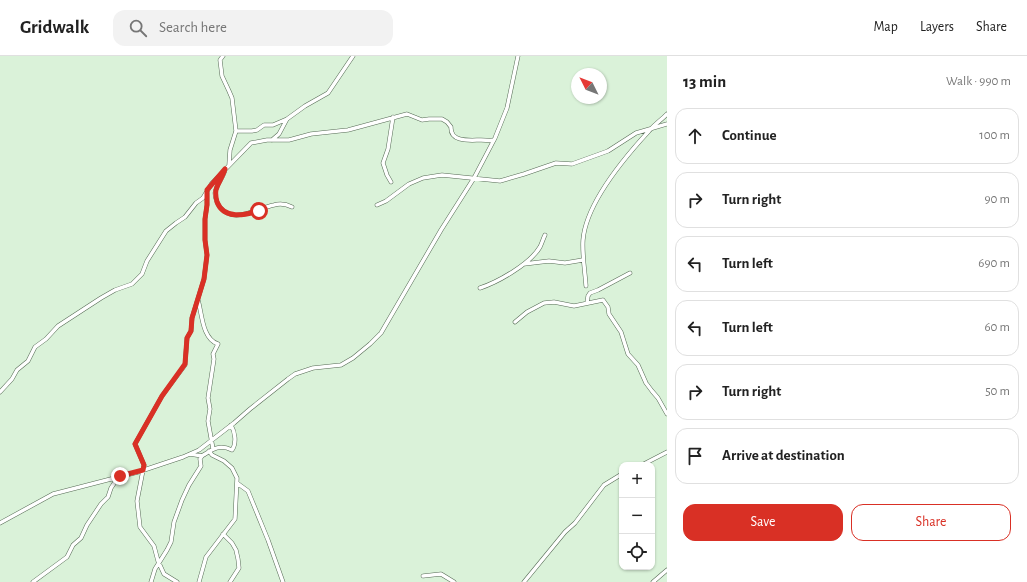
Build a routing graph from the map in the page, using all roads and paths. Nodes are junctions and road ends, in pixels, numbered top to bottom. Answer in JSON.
{"nodes":[{"id":1,"x":223,"y":56,"type":"edge"},
{"id":2,"x":354,"y":56,"type":"edge"},
{"id":3,"x":518,"y":56,"type":"edge"},
{"id":4,"x":667,"y":114,"type":"edge"},
{"id":5,"x":393,"y":117,"type":"junction"},
{"id":6,"x":287,"y":119,"type":"junction"},
{"id":7,"x":667,"y":124,"type":"edge"},
{"id":8,"x":650,"y":129,"type":"junction"},
{"id":9,"x":236,"y":131,"type":"junction"},
{"id":10,"x":272,"y":140,"type":"junction"},
{"id":11,"x":494,"y":140,"type":"junction"},
{"id":12,"x":229,"y":165,"type":"junction"},
{"id":13,"x":225,"y":169,"type":"junction"},
{"id":14,"x":474,"y":178,"type":"junction"},
{"id":15,"x":392,"y":182,"type":"dead end"},
{"id":16,"x":207,"y":190,"type":"junction"},
{"id":17,"x":378,"y":205,"type":"dead end"},
{"id":18,"x":292,"y":207,"type":"dead end"},
{"id":19,"x":545,"y":235,"type":"dead end"},
{"id":20,"x":584,"y":260,"type":"dead end"},
{"id":21,"x":524,"y":264,"type":"junction"},
{"id":22,"x":630,"y":273,"type":"dead end"},
{"id":23,"x":586,"y":286,"type":"dead end"},
{"id":24,"x":480,"y":288,"type":"dead end"},
{"id":25,"x":198,"y":299,"type":"junction"},
{"id":26,"x":587,"y":303,"type":"junction"},
{"id":27,"x":515,"y":322,"type":"dead end"},
{"id":28,"x":0,"y":392,"type":"edge"},
{"id":29,"x":667,"y":414,"type":"edge"},
{"id":30,"x":231,"y":425,"type":"junction"},
{"id":31,"x":211,"y":441,"type":"junction"},
{"id":32,"x":211,"y":450,"type":"junction"},
{"id":33,"x":667,"y":452,"type":"edge"},
{"id":34,"x":190,"y":454,"type":"junction"},
{"id":35,"x":202,"y":456,"type":"junction"},
{"id":36,"x":648,"y":462,"type":"edge"},
{"id":37,"x":143,"y":470,"type":"junction"},
{"id":38,"x":120,"y":476,"type":"junction"},
{"id":39,"x":619,"y":476,"type":"edge"},
{"id":40,"x":237,"y":482,"type":"junction"},
{"id":41,"x":0,"y":523,"type":"edge"},
{"id":42,"x":223,"y":534,"type":"junction"},
{"id":43,"x":159,"y":562,"type":"junction"},
{"id":44,"x":667,"y":570,"type":"edge"},
{"id":45,"x":423,"y":576,"type":"dead end"},
{"id":46,"x":33,"y":582,"type":"edge"},
{"id":47,"x":151,"y":582,"type":"edge"},
{"id":48,"x":178,"y":582,"type":"edge"},
{"id":49,"x":199,"y":582,"type":"edge"},
{"id":50,"x":230,"y":582,"type":"edge"},
{"id":51,"x":283,"y":582,"type":"edge"},
{"id":52,"x":454,"y":582,"type":"edge"},
{"id":53,"x":524,"y":582,"type":"edge"},
{"id":54,"x":653,"y":582,"type":"edge"}],
"edges":[{"from":1,"to":9,"type":"street"},
{"from":2,"to":6,"type":"street"},
{"from":3,"to":11,"type":"street"},
{"from":4,"to":8,"type":"street"},
{"from":5,"to":10,"type":"street"},
{"from":5,"to":11,"type":"street"},
{"from":5,"to":15,"type":"street"},
{"from":6,"to":9,"type":"street"},
{"from":6,"to":10,"type":"street"},
{"from":7,"to":8,"type":"street"},
{"from":8,"to":14,"type":"street"},
{"from":8,"to":23,"type":"street"},
{"from":9,"to":12,"type":"street"},
{"from":10,"to":12,"type":"street"},
{"from":11,"to":14,"type":"street"},
{"from":12,"to":13,"type":"street"},
{"from":13,"to":16,"type":"street"},
{"from":13,"to":18,"type":"street"},
{"from":14,"to":17,"type":"street"},
{"from":14,"to":30,"type":"street"},
{"from":16,"to":25,"type":"street"},
{"from":16,"to":28,"type":"street"},
{"from":19,"to":21,"type":"street"},
{"from":20,"to":21,"type":"street"},
{"from":21,"to":24,"type":"street"},
{"from":22,"to":26,"type":"street"},
{"from":25,"to":31,"type":"street"},
{"from":25,"to":37,"type":"street"},
{"from":26,"to":27,"type":"street"},
{"from":26,"to":29,"type":"street"},
{"from":30,"to":31,"type":"street"},
{"from":30,"to":32,"type":"street"},
{"from":31,"to":32,"type":"street"},
{"from":31,"to":34,"type":"street"},
{"from":32,"to":35,"type":"street"},
{"from":32,"to":40,"type":"street"},
{"from":33,"to":36,"type":"street"},
{"from":34,"to":35,"type":"street"},
{"from":34,"to":37,"type":"street"},
{"from":35,"to":43,"type":"street"},
{"from":37,"to":38,"type":"street"},
{"from":37,"to":43,"type":"street"},
{"from":38,"to":41,"type":"street"},
{"from":38,"to":46,"type":"street"},
{"from":39,"to":53,"type":"street"},
{"from":40,"to":42,"type":"street"},
{"from":40,"to":51,"type":"street"},
{"from":42,"to":49,"type":"street"},
{"from":42,"to":50,"type":"street"},
{"from":43,"to":47,"type":"street"},
{"from":43,"to":48,"type":"street"},
{"from":44,"to":54,"type":"street"},
{"from":45,"to":52,"type":"street"}]}
